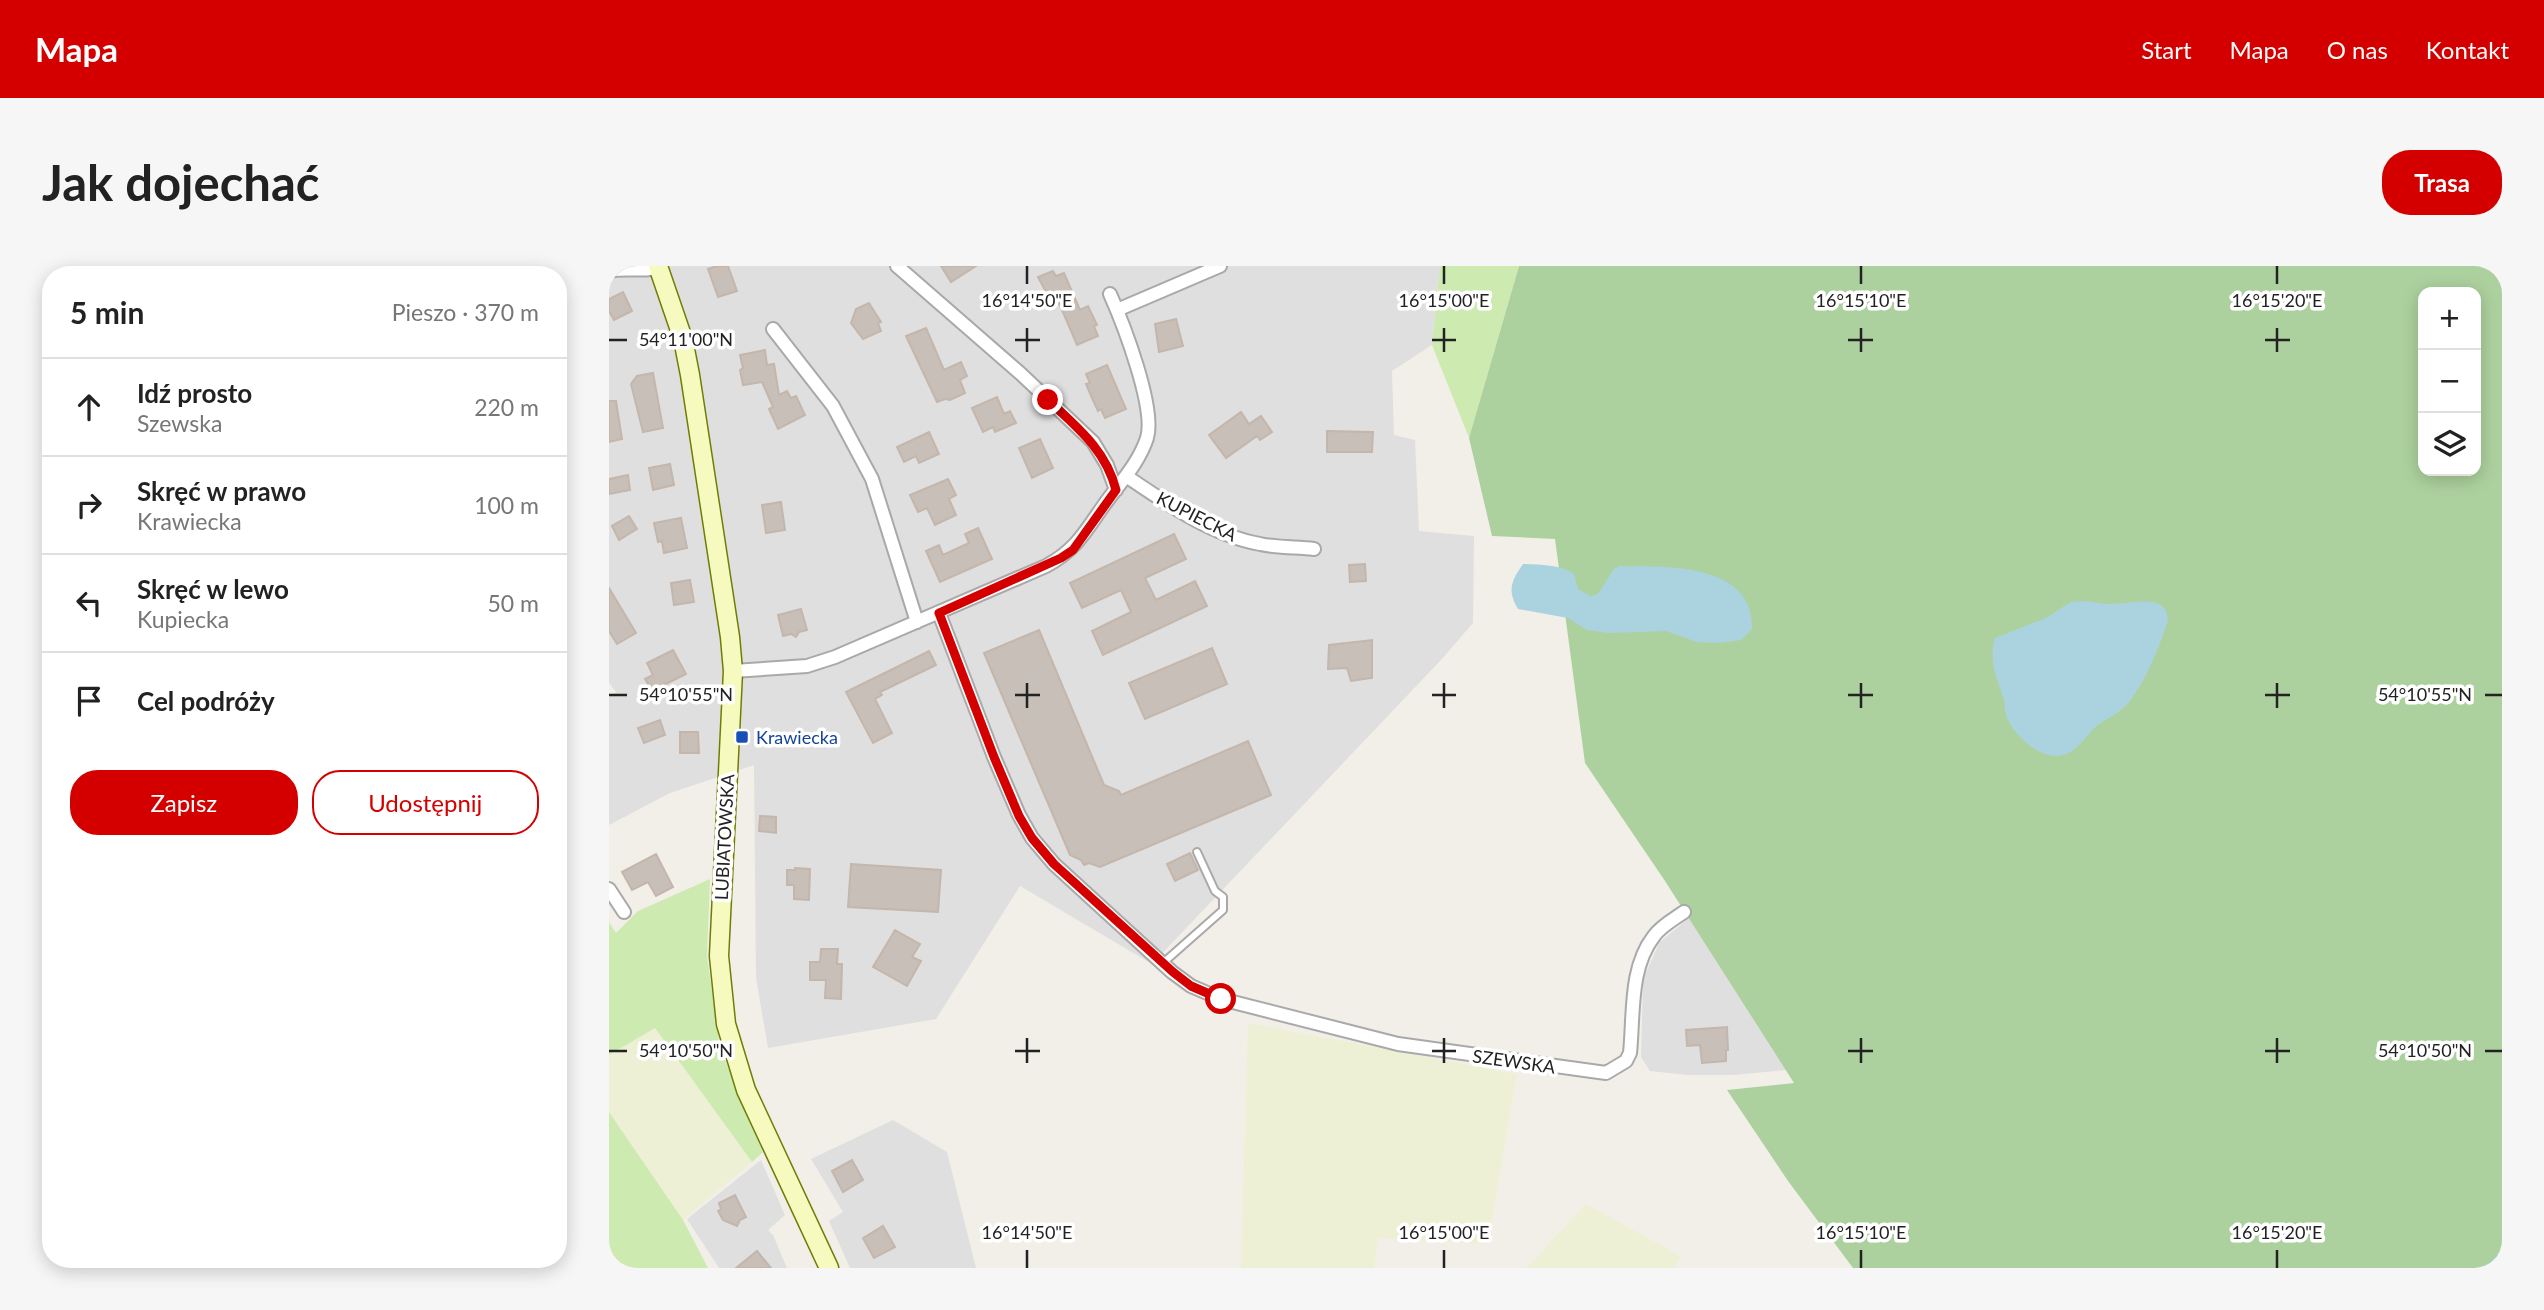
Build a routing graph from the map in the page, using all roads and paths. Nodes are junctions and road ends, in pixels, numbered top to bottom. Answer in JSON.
{"nodes":[{"id":1,"x":897,"y":266,"type":"edge"},
{"id":2,"x":1220,"y":266,"type":"edge"},
{"id":3,"x":659,"y":267,"type":"edge"},
{"id":4,"x":609,"y":271,"type":"edge"},
{"id":5,"x":1110,"y":295,"type":"dead end"},
{"id":6,"x":1117,"y":310,"type":"junction"},
{"id":7,"x":773,"y":329,"type":"dead end"},
{"id":8,"x":1126,"y":475,"type":"junction"},
{"id":9,"x":1116,"y":490,"type":"junction"},
{"id":10,"x":1314,"y":549,"type":"dead end"},
{"id":11,"x":939,"y":613,"type":"junction"},
{"id":12,"x":917,"y":622,"type":"junction"},
{"id":13,"x":733,"y":671,"type":"junction"},
{"id":14,"x":1197,"y":852,"type":"dead end"},
{"id":15,"x":609,"y":889,"type":"edge"},
{"id":16,"x":624,"y":912,"type":"dead end"},
{"id":17,"x":1684,"y":912,"type":"dead end"},
{"id":18,"x":1163,"y":963,"type":"junction"},
{"id":19,"x":829,"y":1268,"type":"edge"}],
"edges":[{"from":1,"to":9,"type":"street"},
{"from":2,"to":6,"type":"street"},
{"from":3,"to":4,"type":"street"},
{"from":3,"to":13,"type":"street","name":"LUBIATOWSKA"},
{"from":5,"to":6,"type":"street"},
{"from":6,"to":8,"type":"street"},
{"from":7,"to":12,"type":"street"},
{"from":8,"to":9,"type":"street"},
{"from":8,"to":10,"type":"street","name":"KUPIECKA"},
{"from":9,"to":11,"type":"street"},
{"from":11,"to":12,"type":"street"},
{"from":11,"to":18,"type":"street","name":"SZEWSKA"},
{"from":12,"to":13,"type":"street"},
{"from":13,"to":19,"type":"street","name":"LUBIATOWSKA"},
{"from":14,"to":18,"type":"lane"},
{"from":15,"to":16,"type":"street"},
{"from":17,"to":18,"type":"street","name":"SZEWSKA"}]}
